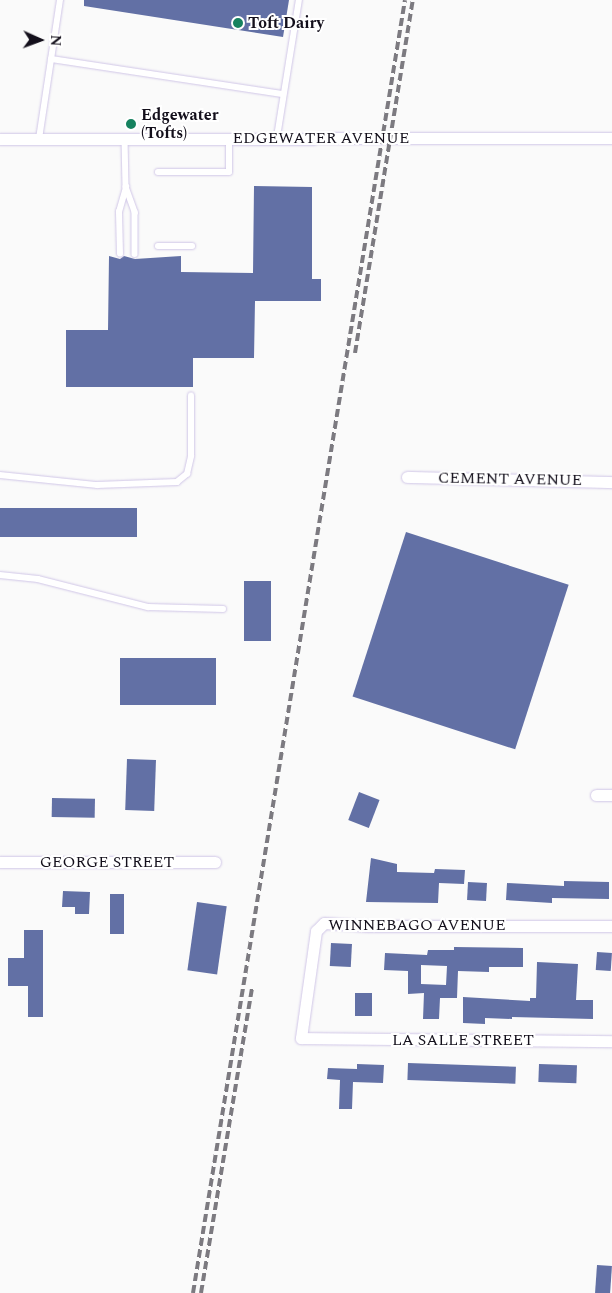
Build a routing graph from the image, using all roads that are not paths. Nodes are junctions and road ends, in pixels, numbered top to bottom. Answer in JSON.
{"nodes":[{"id":1,"x":60,"y":0,"type":"edge"},
{"id":2,"x":299,"y":0,"type":"edge"},
{"id":3,"x":51,"y":59,"type":"junction"},
{"id":4,"x":282,"y":94,"type":"junction"},
{"id":5,"x":0,"y":138,"type":"edge"},
{"id":6,"x":229,"y":138,"type":"junction"},
{"id":7,"x":277,"y":138,"type":"junction"},
{"id":8,"x":612,"y":138,"type":"edge"},
{"id":9,"x":125,"y":139,"type":"junction"},
{"id":10,"x":39,"y":140,"type":"junction"},
{"id":11,"x":158,"y":172,"type":"dead end"},
{"id":12,"x":126,"y":187,"type":"junction"},
{"id":13,"x":158,"y":246,"type":"dead end"},
{"id":14,"x":192,"y":246,"type":"dead end"},
{"id":15,"x":120,"y":254,"type":"dead end"},
{"id":16,"x":135,"y":254,"type":"dead end"},
{"id":17,"x":191,"y":396,"type":"dead end"},
{"id":18,"x":0,"y":475,"type":"edge"},
{"id":19,"x":407,"y":477,"type":"dead end"},
{"id":20,"x":612,"y":482,"type":"edge"},
{"id":21,"x":0,"y":575,"type":"edge"},
{"id":22,"x":223,"y":609,"type":"dead end"},
{"id":23,"x":596,"y":795,"type":"dead end"},
{"id":24,"x":612,"y":795,"type":"edge"},
{"id":25,"x":0,"y":862,"type":"edge"},
{"id":26,"x":215,"y":862,"type":"dead end"},
{"id":27,"x":612,"y":926,"type":"edge"},
{"id":28,"x":313,"y":1039,"type":"joint"},
{"id":29,"x":612,"y":1041,"type":"edge"}],
"edges":[{"from":1,"to":3,"type":"lane"},
{"from":2,"to":4,"type":"lane"},
{"from":3,"to":4,"type":"lane"},
{"from":3,"to":10,"type":"lane"},
{"from":4,"to":7,"type":"lane"},
{"from":5,"to":10,"type":"street","name":"EDGEWATER AVENUE"},
{"from":6,"to":7,"type":"street","name":"EDGEWATER AVENUE"},
{"from":6,"to":9,"type":"street","name":"EDGEWATER AVENUE"},
{"from":6,"to":11,"type":"lane"},
{"from":7,"to":8,"type":"street","name":"EDGEWATER AVENUE"},
{"from":9,"to":10,"type":"street","name":"EDGEWATER AVENUE"},
{"from":9,"to":12,"type":"lane"},
{"from":12,"to":15,"type":"lane"},
{"from":12,"to":16,"type":"lane"},
{"from":13,"to":14,"type":"lane"},
{"from":17,"to":18,"type":"lane"},
{"from":19,"to":20,"type":"street","name":"CEMENT AVENUE"},
{"from":21,"to":22,"type":"lane"},
{"from":23,"to":24,"type":"street"},
{"from":25,"to":26,"type":"street","name":"GEORGE STREET"},
{"from":27,"to":28,"type":"street","name":"WINNEBAGO AVENUE"},
{"from":28,"to":29,"type":"street","name":"LA SALLE STREET"}]}
